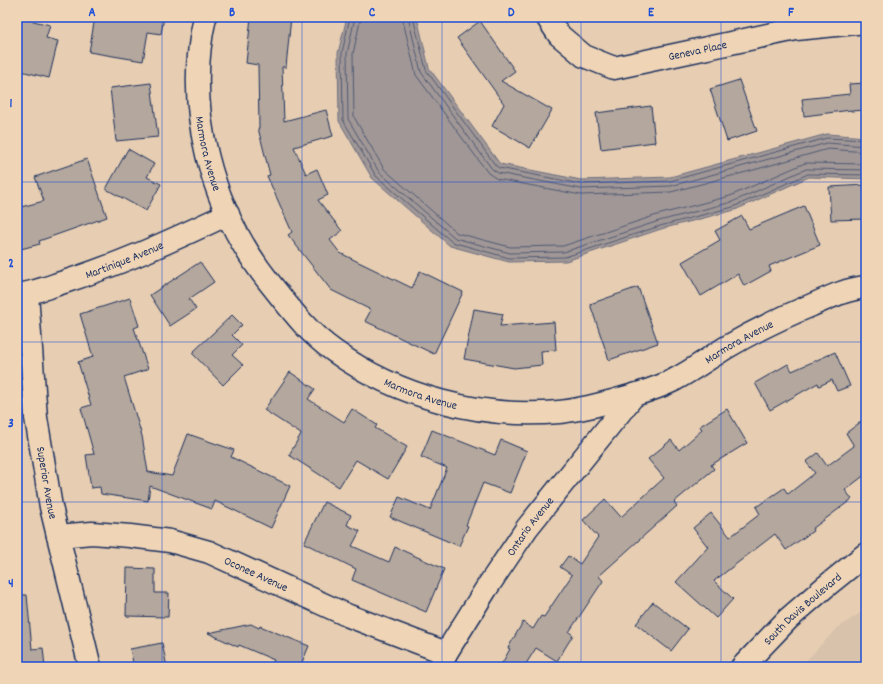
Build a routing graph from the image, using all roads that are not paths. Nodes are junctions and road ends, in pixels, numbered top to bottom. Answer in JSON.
{"nodes":[{"id":1,"x":205,"y":17,"type":"edge"},
{"id":2,"x":547,"y":17,"type":"edge"},
{"id":3,"x":866,"y":22,"type":"edge"},
{"id":4,"x":228,"y":214,"type":"junction"},
{"id":5,"x":866,"y":287,"type":"edge"},
{"id":6,"x":22,"y":294,"type":"edge"},
{"id":7,"x":634,"y":395,"type":"junction"},
{"id":8,"x":58,"y":536,"type":"junction"},
{"id":9,"x":866,"y":554,"type":"edge"},
{"id":10,"x":443,"y":660,"type":"edge"},
{"id":11,"x":90,"y":667,"type":"edge"},
{"id":12,"x":742,"y":667,"type":"edge"}],
"edges":[{"from":1,"to":4,"type":"street","name":"Marmora Avenue"},
{"from":2,"to":3,"type":"street","name":"Geneva Place"},
{"from":4,"to":6,"type":"street","name":"Martinique Avenue"},
{"from":4,"to":7,"type":"street","name":"Marmora Avenue"},
{"from":5,"to":7,"type":"street","name":"Marmora Avenue"},
{"from":6,"to":8,"type":"street","name":"Superior Avenue"},
{"from":7,"to":10,"type":"street","name":"Ontario Avenue"},
{"from":8,"to":10,"type":"street","name":"Oconee Avenue"},
{"from":8,"to":11,"type":"street","name":"Superior Avenue"},
{"from":9,"to":12,"type":"street","name":"South Davis Boulevard"}]}
